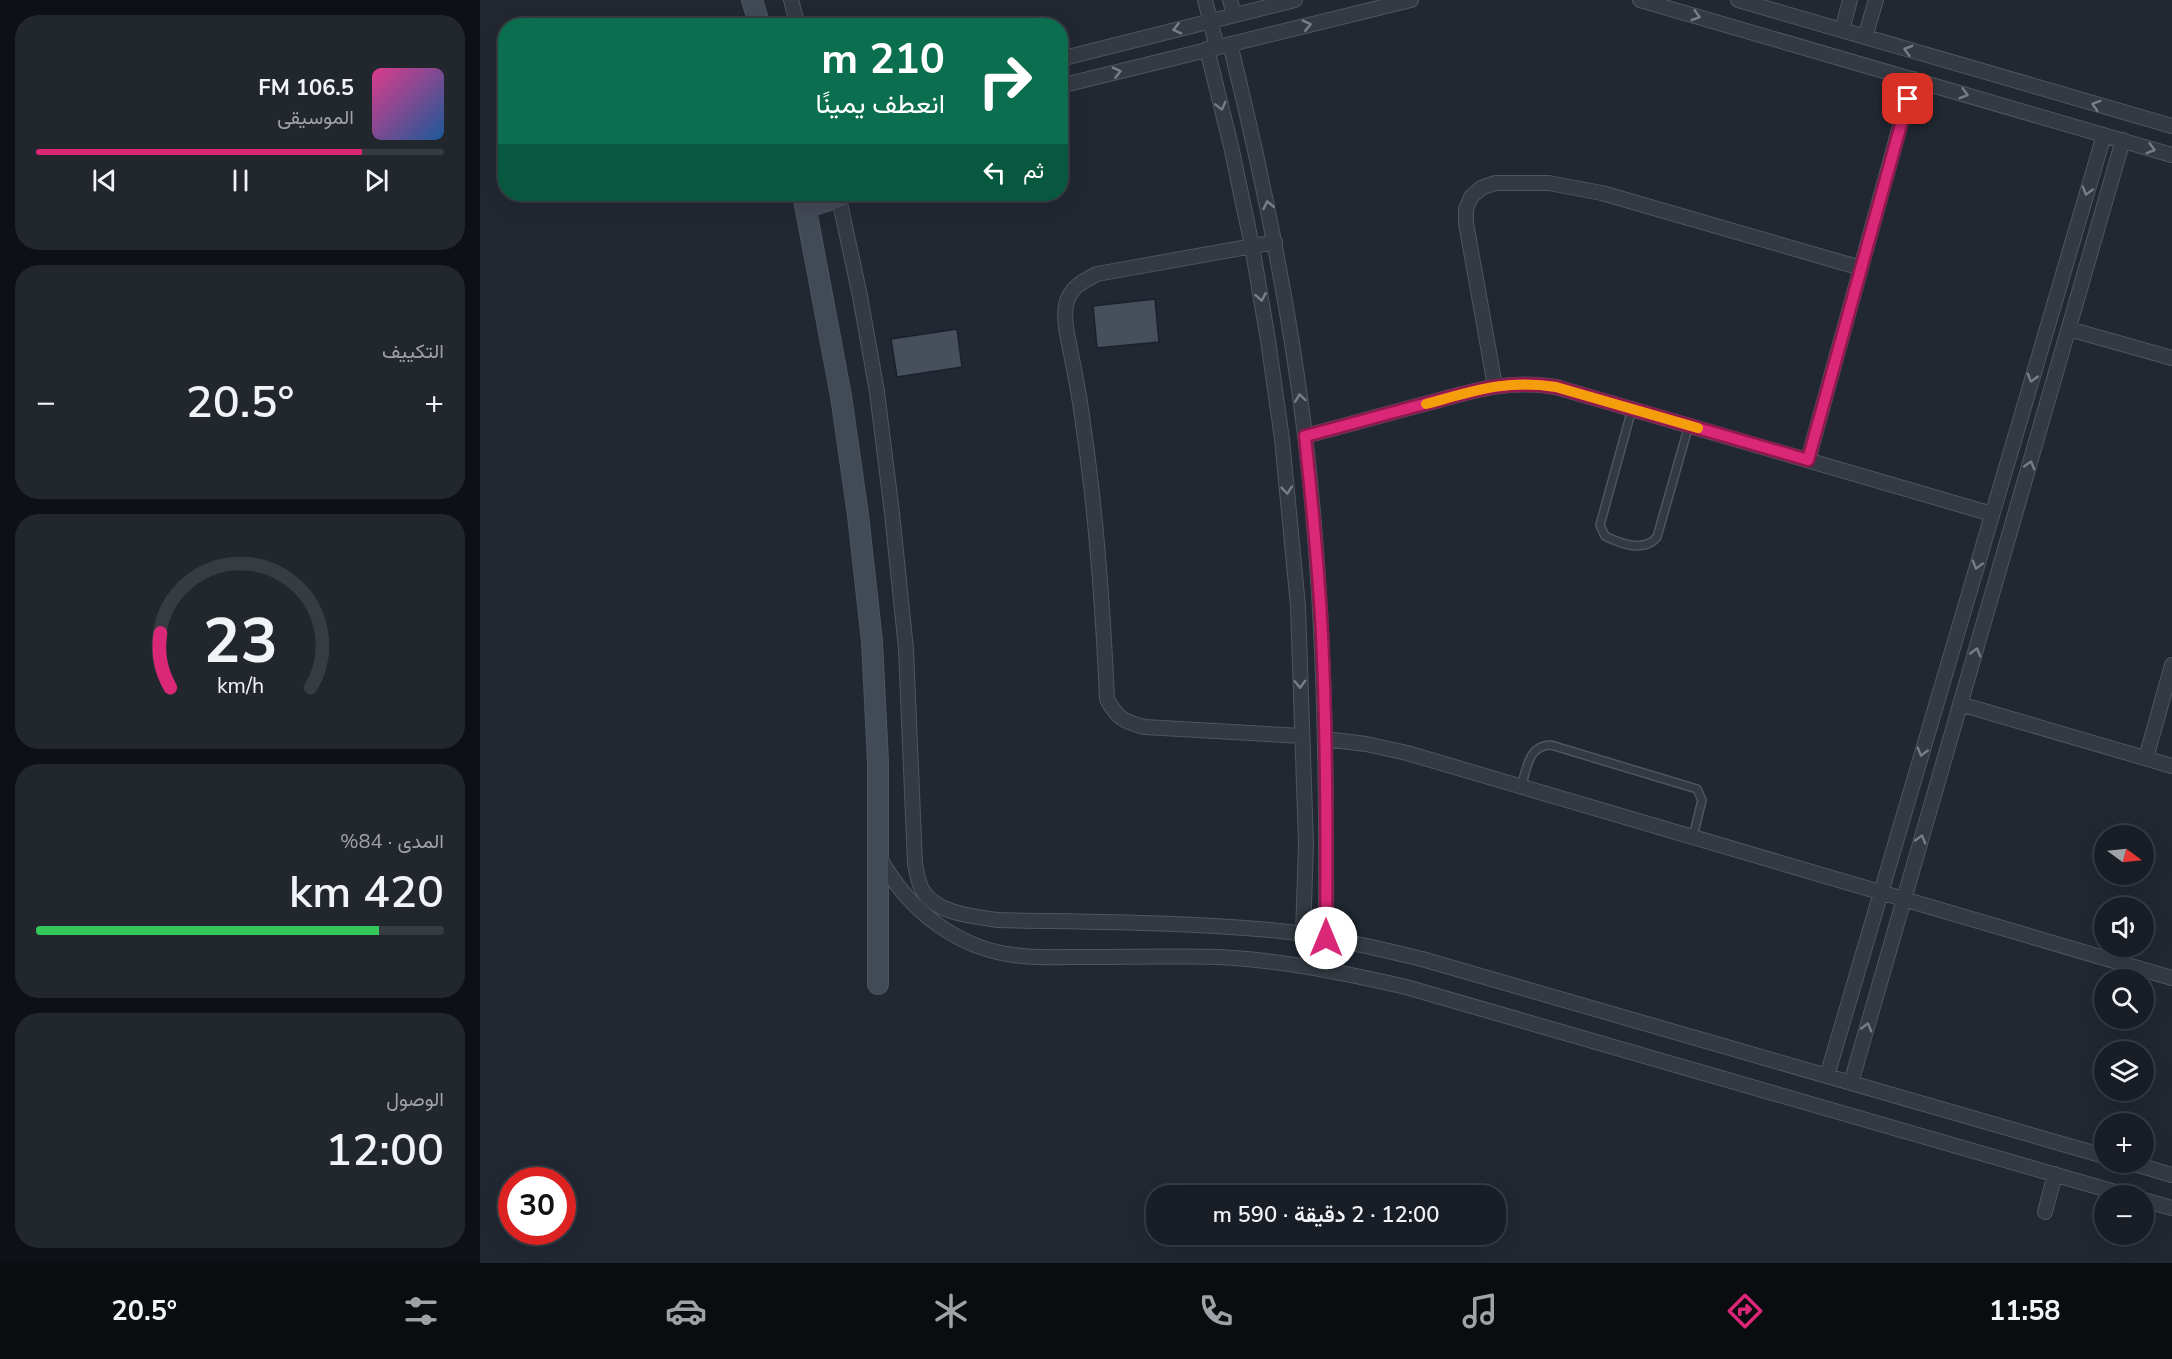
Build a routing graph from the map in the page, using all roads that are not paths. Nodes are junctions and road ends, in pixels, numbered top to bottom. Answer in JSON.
{"nodes":[{"id":1,"x":752,"y":0,"type":"edge"},
{"id":2,"x":791,"y":0,"type":"edge"},
{"id":3,"x":1205,"y":0,"type":"edge"},
{"id":4,"x":1230,"y":0,"type":"edge"},
{"id":5,"x":1295,"y":0,"type":"edge"},
{"id":6,"x":1411,"y":0,"type":"edge"},
{"id":7,"x":1640,"y":0,"type":"edge"},
{"id":8,"x":1738,"y":0,"type":"edge"},
{"id":9,"x":1850,"y":0,"type":"edge"},
{"id":10,"x":1876,"y":0,"type":"edge"},
{"id":11,"x":1234,"y":15,"type":"junction"},
{"id":12,"x":758,"y":18,"type":"edge"},
{"id":13,"x":796,"y":18,"type":"edge"},
{"id":14,"x":1210,"y":21,"type":"junction"},
{"id":15,"x":1842,"y":30,"type":"junction"},
{"id":16,"x":1865,"y":37,"type":"junction"},
{"id":17,"x":1218,"y":46,"type":"junction"},
{"id":18,"x":1068,"y":57,"type":"edge"},
{"id":19,"x":1913,"y":80,"type":"junction"},
{"id":20,"x":1068,"y":84,"type":"edge"},
{"id":21,"x":2172,"y":126,"type":"edge"},
{"id":22,"x":2104,"y":135,"type":"junction"},
{"id":23,"x":2123,"y":140,"type":"junction"},
{"id":24,"x":2172,"y":155,"type":"edge"},
{"id":25,"x":805,"y":201,"type":"edge"},
{"id":26,"x":839,"y":201,"type":"edge"},
{"id":27,"x":1275,"y":242,"type":"junction"},
{"id":28,"x":1252,"y":246,"type":"junction"},
{"id":29,"x":1861,"y":268,"type":"junction"},
{"id":30,"x":2069,"y":329,"type":"junction"},
{"id":31,"x":2172,"y":357,"type":"edge"},
{"id":32,"x":1495,"y":386,"type":"junction"},
{"id":33,"x":1632,"y":409,"type":"junction"},
{"id":34,"x":1689,"y":425,"type":"junction"},
{"id":35,"x":1305,"y":436,"type":"junction"},
{"id":36,"x":1808,"y":460,"type":"junction"},
{"id":37,"x":2002,"y":480,"type":"junction"},
{"id":38,"x":2024,"y":486,"type":"junction"},
{"id":39,"x":1992,"y":514,"type":"junction"},
{"id":40,"x":1987,"y":532,"type":"junction"},
{"id":41,"x":2008,"y":538,"type":"junction"},
{"id":42,"x":2172,"y":664,"type":"edge"},
{"id":43,"x":1960,"y":704,"type":"junction"},
{"id":44,"x":1301,"y":731,"type":"junction"},
{"id":45,"x":1325,"y":732,"type":"junction"},
{"id":46,"x":2146,"y":758,"type":"junction"},
{"id":47,"x":2172,"y":766,"type":"edge"},
{"id":48,"x":1521,"y":787,"type":"junction"},
{"id":49,"x":1693,"y":837,"type":"junction"},
{"id":50,"x":878,"y":855,"type":"junction"},
{"id":51,"x":1881,"y":892,"type":"junction"},
{"id":52,"x":1904,"y":899,"type":"junction"},
{"id":53,"x":1303,"y":934,"type":"junction"},
{"id":54,"x":1326,"y":938,"type":"junction"},
{"id":55,"x":2172,"y":978,"type":"edge"},
{"id":56,"x":878,"y":984,"type":"dead end"},
{"id":57,"x":1827,"y":1076,"type":"junction"},
{"id":58,"x":1851,"y":1083,"type":"junction"},
{"id":59,"x":2094,"y":1153,"type":"edge"},
{"id":60,"x":2154,"y":1170,"type":"edge"},
{"id":61,"x":2055,"y":1174,"type":"junction"},
{"id":62,"x":2172,"y":1175,"type":"edge"},
{"id":63,"x":2094,"y":1186,"type":"edge"},
{"id":64,"x":2154,"y":1203,"type":"edge"},
{"id":65,"x":2172,"y":1208,"type":"edge"},
{"id":66,"x":2044,"y":1212,"type":"dead end"}],
"edges":[{"from":1,"to":12,"type":"street"},
{"from":2,"to":13,"type":"street"},
{"from":3,"to":14,"type":"street"},
{"from":4,"to":11,"type":"street"},
{"from":5,"to":11,"type":"street"},
{"from":17,"to":6,"type":"street","one_way":true},
{"from":7,"to":19,"type":"street","one_way":true},
{"from":8,"to":15,"type":"street"},
{"from":9,"to":15,"type":"street"},
{"from":10,"to":16,"type":"street"},
{"from":11,"to":14,"type":"street"},
{"from":14,"to":17,"type":"street"},
{"from":14,"to":18,"type":"street","one_way":true},
{"from":15,"to":16,"type":"street"},
{"from":21,"to":16,"type":"street","one_way":true},
{"from":20,"to":17,"type":"street","one_way":true},
{"from":27,"to":17,"type":"street","one_way":true},
{"from":17,"to":28,"type":"street","one_way":true},
{"from":19,"to":22,"type":"street","one_way":true},
{"from":19,"to":29,"type":"street"},
{"from":22,"to":23,"type":"street"},
{"from":22,"to":37,"type":"street","one_way":true},
{"from":23,"to":24,"type":"street","one_way":true},
{"from":23,"to":30,"type":"street"},
{"from":25,"to":50,"type":"street"},
{"from":26,"to":53,"type":"street"},
{"from":27,"to":28,"type":"street"},
{"from":35,"to":27,"type":"street","one_way":true},
{"from":28,"to":44,"type":"street","one_way":true},
{"from":28,"to":44,"type":"street"},
{"from":29,"to":32,"type":"street"},
{"from":29,"to":36,"type":"street"},
{"from":30,"to":31,"type":"street"},
{"from":38,"to":30,"type":"street","one_way":true},
{"from":32,"to":33,"type":"street"},
{"from":32,"to":35,"type":"street"},
{"from":33,"to":34,"type":"street"},
{"from":33,"to":34,"type":"lane"},
{"from":34,"to":36,"type":"street"},
{"from":35,"to":45,"type":"street"},
{"from":36,"to":39,"type":"street"},
{"from":37,"to":38,"type":"street"},
{"from":37,"to":39,"type":"street"},
{"from":38,"to":41,"type":"street"},
{"from":39,"to":40,"type":"street"},
{"from":40,"to":41,"type":"street"},
{"from":40,"to":51,"type":"street","one_way":true},
{"from":43,"to":41,"type":"street","one_way":true},
{"from":42,"to":46,"type":"street"},
{"from":43,"to":46,"type":"street"},
{"from":52,"to":43,"type":"street","one_way":true},
{"from":44,"to":45,"type":"street"},
{"from":44,"to":53,"type":"street"},
{"from":45,"to":48,"type":"street"},
{"from":45,"to":54,"type":"street"},
{"from":46,"to":47,"type":"street"},
{"from":48,"to":49,"type":"street"},
{"from":48,"to":49,"type":"lane"},
{"from":49,"to":51,"type":"street"},
{"from":50,"to":56,"type":"street"},
{"from":50,"to":61,"type":"street"},
{"from":51,"to":52,"type":"street"},
{"from":51,"to":57,"type":"street"},
{"from":52,"to":55,"type":"street"},
{"from":58,"to":52,"type":"street","one_way":true},
{"from":53,"to":54,"type":"street"},
{"from":54,"to":57,"type":"street"},
{"from":57,"to":58,"type":"street"},
{"from":58,"to":59,"type":"street"},
{"from":60,"to":62,"type":"street"},
{"from":61,"to":63,"type":"street"},
{"from":61,"to":66,"type":"street"},
{"from":64,"to":65,"type":"street"}]}
